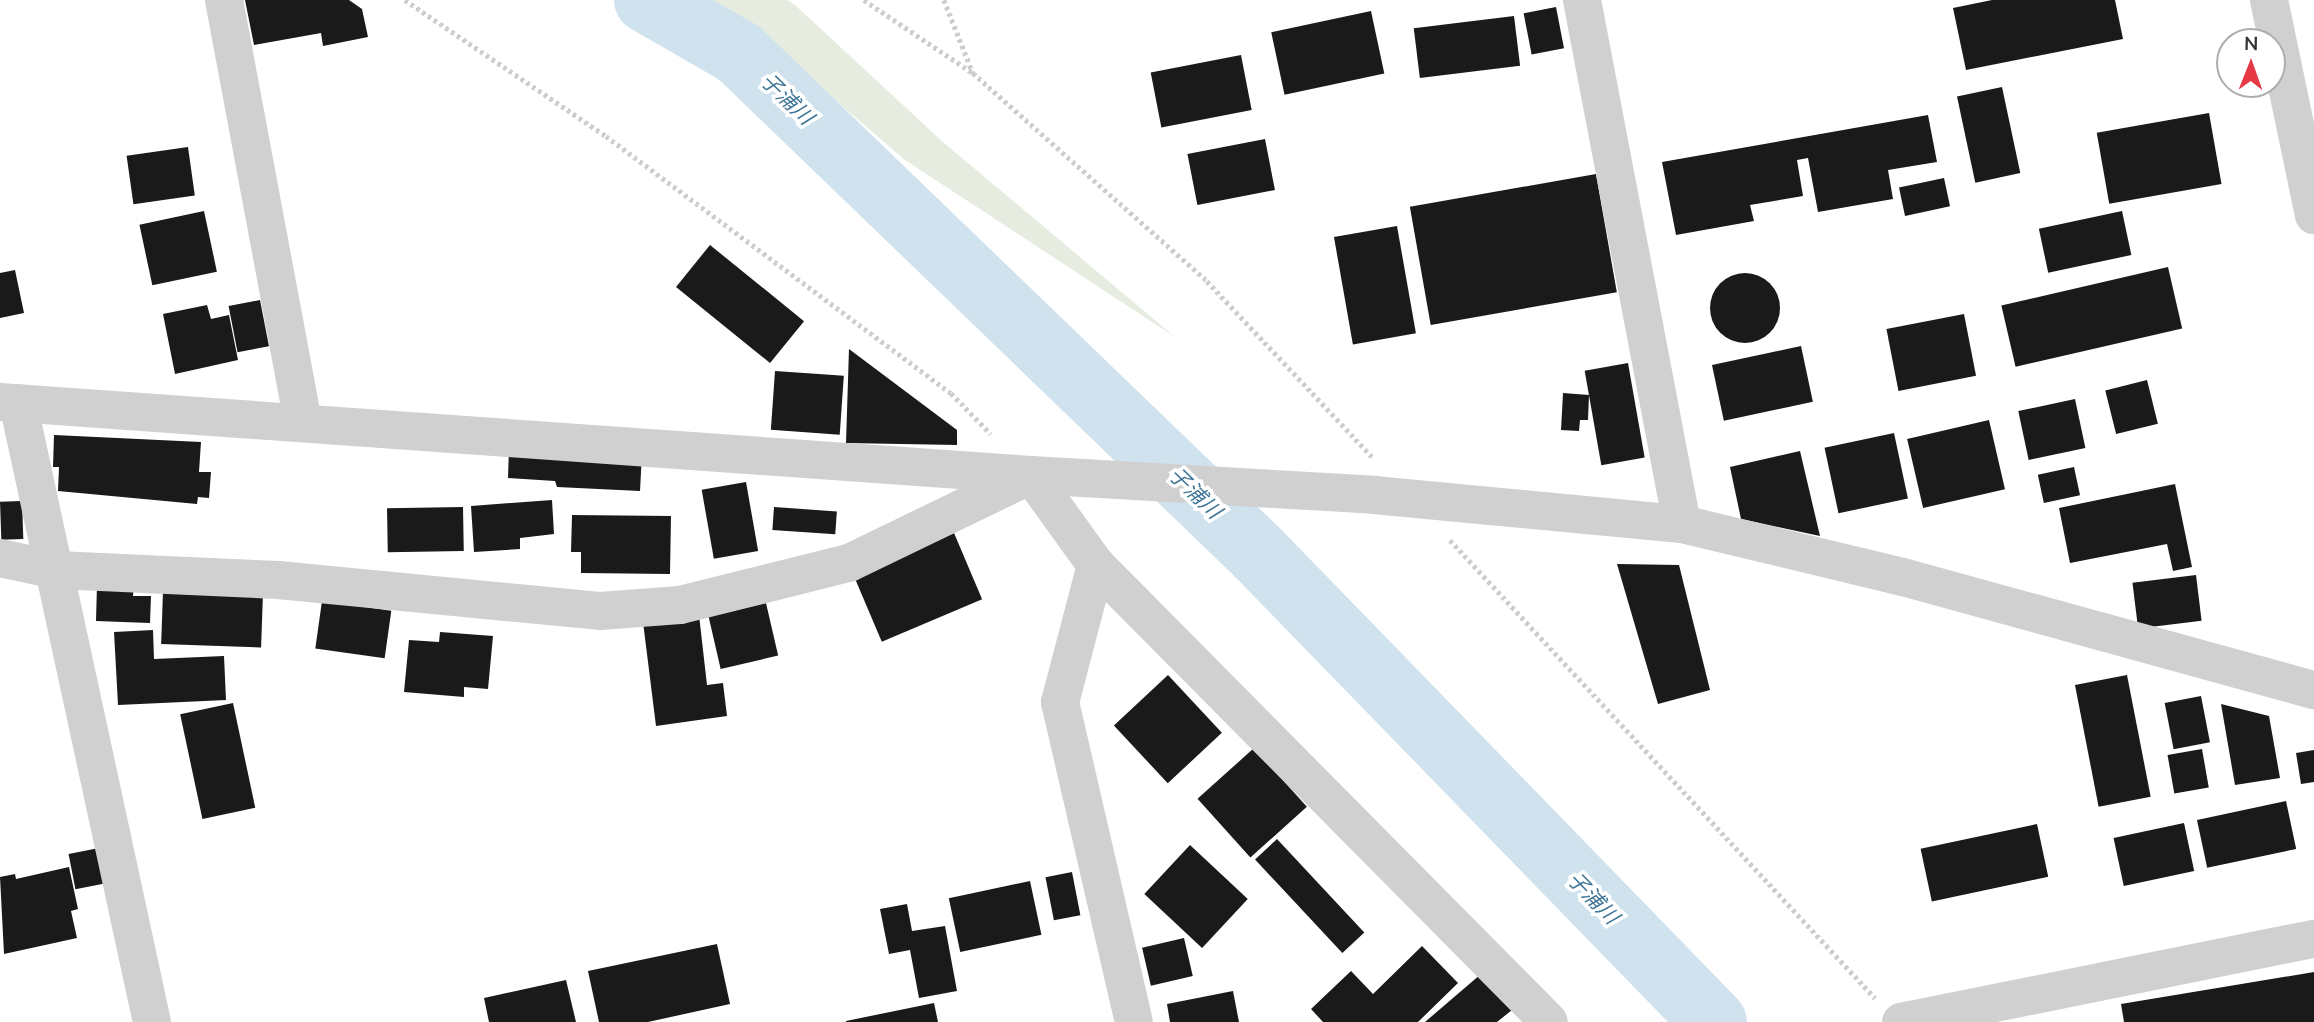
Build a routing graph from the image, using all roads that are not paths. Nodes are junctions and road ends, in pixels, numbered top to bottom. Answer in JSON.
{"nodes":[{"id":1,"x":224,"y":0,"type":"edge"},
{"id":2,"x":1582,"y":0,"type":"edge"},
{"id":3,"x":2269,"y":0,"type":"edge"},
{"id":4,"x":2314,"y":215,"type":"edge"},
{"id":5,"x":9,"y":402,"type":"edge"},
{"id":6,"x":303,"y":421,"type":"junction"},
{"id":7,"x":1031,"y":475,"type":"junction"},
{"id":8,"x":1682,"y":524,"type":"junction"},
{"id":9,"x":0,"y":558,"type":"edge"},
{"id":10,"x":1096,"y":565,"type":"junction"},
{"id":11,"x":56,"y":570,"type":"junction"},
{"id":12,"x":2314,"y":690,"type":"edge"},
{"id":13,"x":2314,"y":939,"type":"edge"},
{"id":14,"x":1889,"y":1012,"type":"edge"},
{"id":15,"x":152,"y":1022,"type":"edge"},
{"id":16,"x":1134,"y":1022,"type":"edge"},
{"id":17,"x":1549,"y":1022,"type":"edge"}],
"edges":[{"from":1,"to":6,"type":"street"},
{"from":2,"to":8,"type":"street"},
{"from":3,"to":4,"type":"street"},
{"from":5,"to":6,"type":"street"},
{"from":5,"to":11,"type":"street"},
{"from":6,"to":7,"type":"street"},
{"from":7,"to":8,"type":"street"},
{"from":7,"to":10,"type":"street"},
{"from":7,"to":11,"type":"street"},
{"from":8,"to":12,"type":"street"},
{"from":9,"to":11,"type":"street"},
{"from":10,"to":16,"type":"street"},
{"from":10,"to":17,"type":"street"},
{"from":11,"to":15,"type":"street"},
{"from":13,"to":14,"type":"street"}]}
